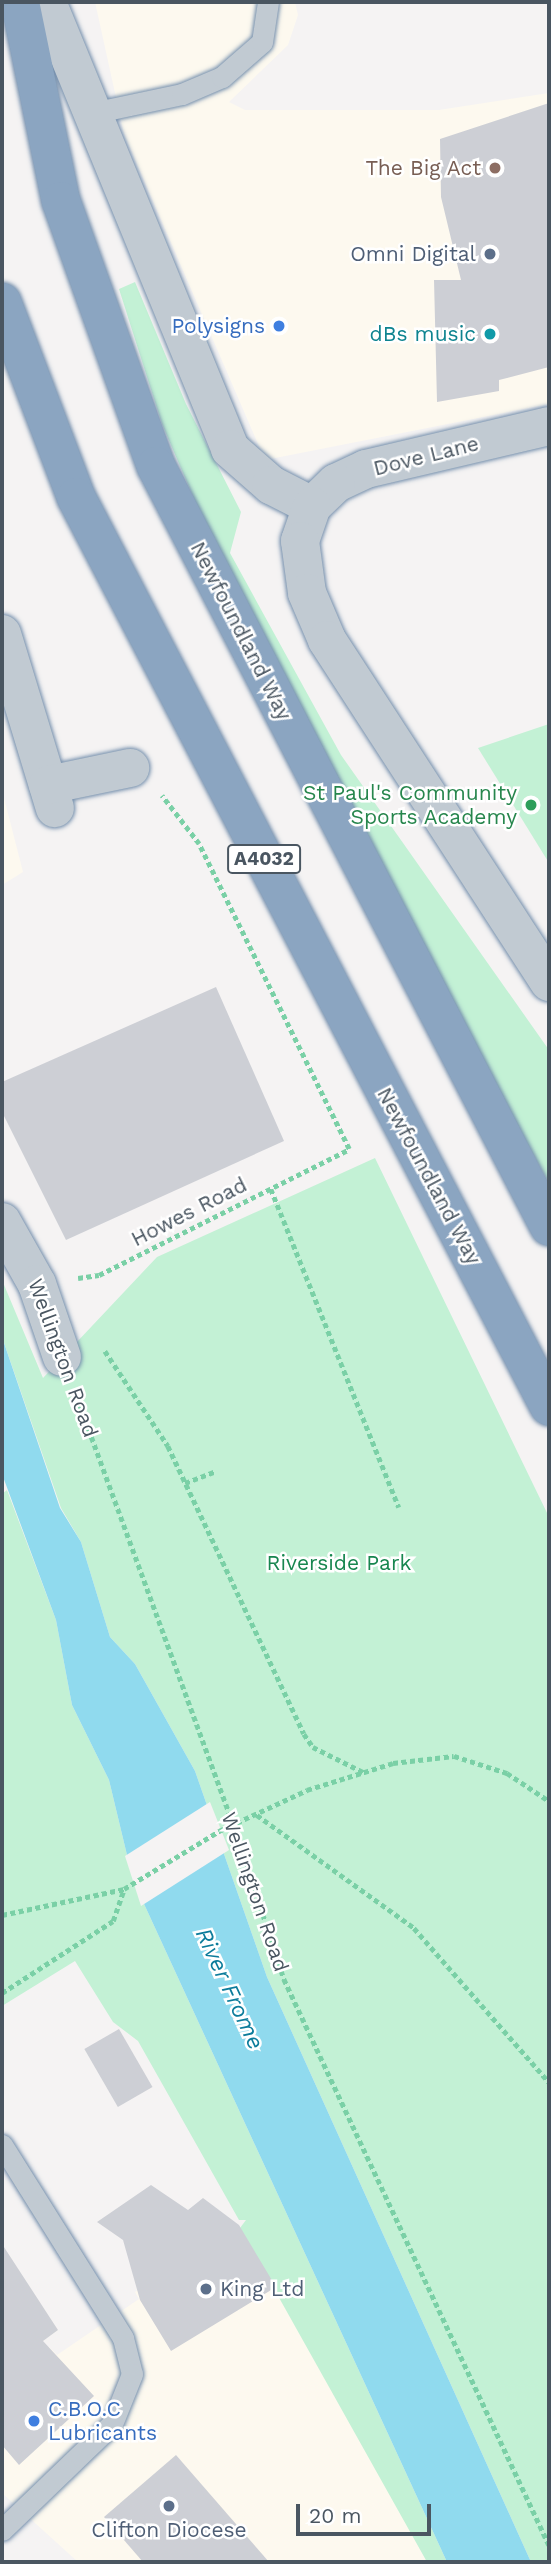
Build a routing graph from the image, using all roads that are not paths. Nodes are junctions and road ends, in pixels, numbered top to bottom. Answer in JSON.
{"nodes":[{"id":1,"x":20,"y":2,"type":"edge"},
{"id":2,"x":47,"y":2,"type":"edge"},
{"id":3,"x":268,"y":2,"type":"edge"},
{"id":4,"x":92,"y":113,"type":"junction"},
{"id":5,"x":2,"y":302,"type":"edge"},
{"id":6,"x":549,"y":426,"type":"edge"},
{"id":7,"x":312,"y":506,"type":"junction"},
{"id":8,"x":2,"y":634,"type":"edge"},
{"id":9,"x":130,"y":768,"type":"road end"},
{"id":10,"x":549,"y":982,"type":"edge"},
{"id":11,"x":2,"y":1222,"type":"edge"},
{"id":12,"x":549,"y":1226,"type":"edge"},
{"id":13,"x":79,"y":1349,"type":"road end"},
{"id":14,"x":549,"y":1406,"type":"edge"},
{"id":15,"x":2,"y":2145,"type":"edge"},
{"id":16,"x":2,"y":2530,"type":"edge"}],
"edges":[{"from":1,"to":12,"type":"highway","name":"Newfoundland Way"},
{"from":2,"to":4,"type":"street"},
{"from":3,"to":4,"type":"lane"},
{"from":4,"to":7,"type":"street"},
{"from":5,"to":14,"type":"highway","name":"Newfoundland Way","number":"A4032"},
{"from":6,"to":7,"type":"street","name":"Dove Lane"},
{"from":7,"to":10,"type":"street"},
{"from":8,"to":9,"type":"street"},
{"from":11,"to":13,"type":"street","name":"Wellington Road"},
{"from":15,"to":16,"type":"lane"}]}
